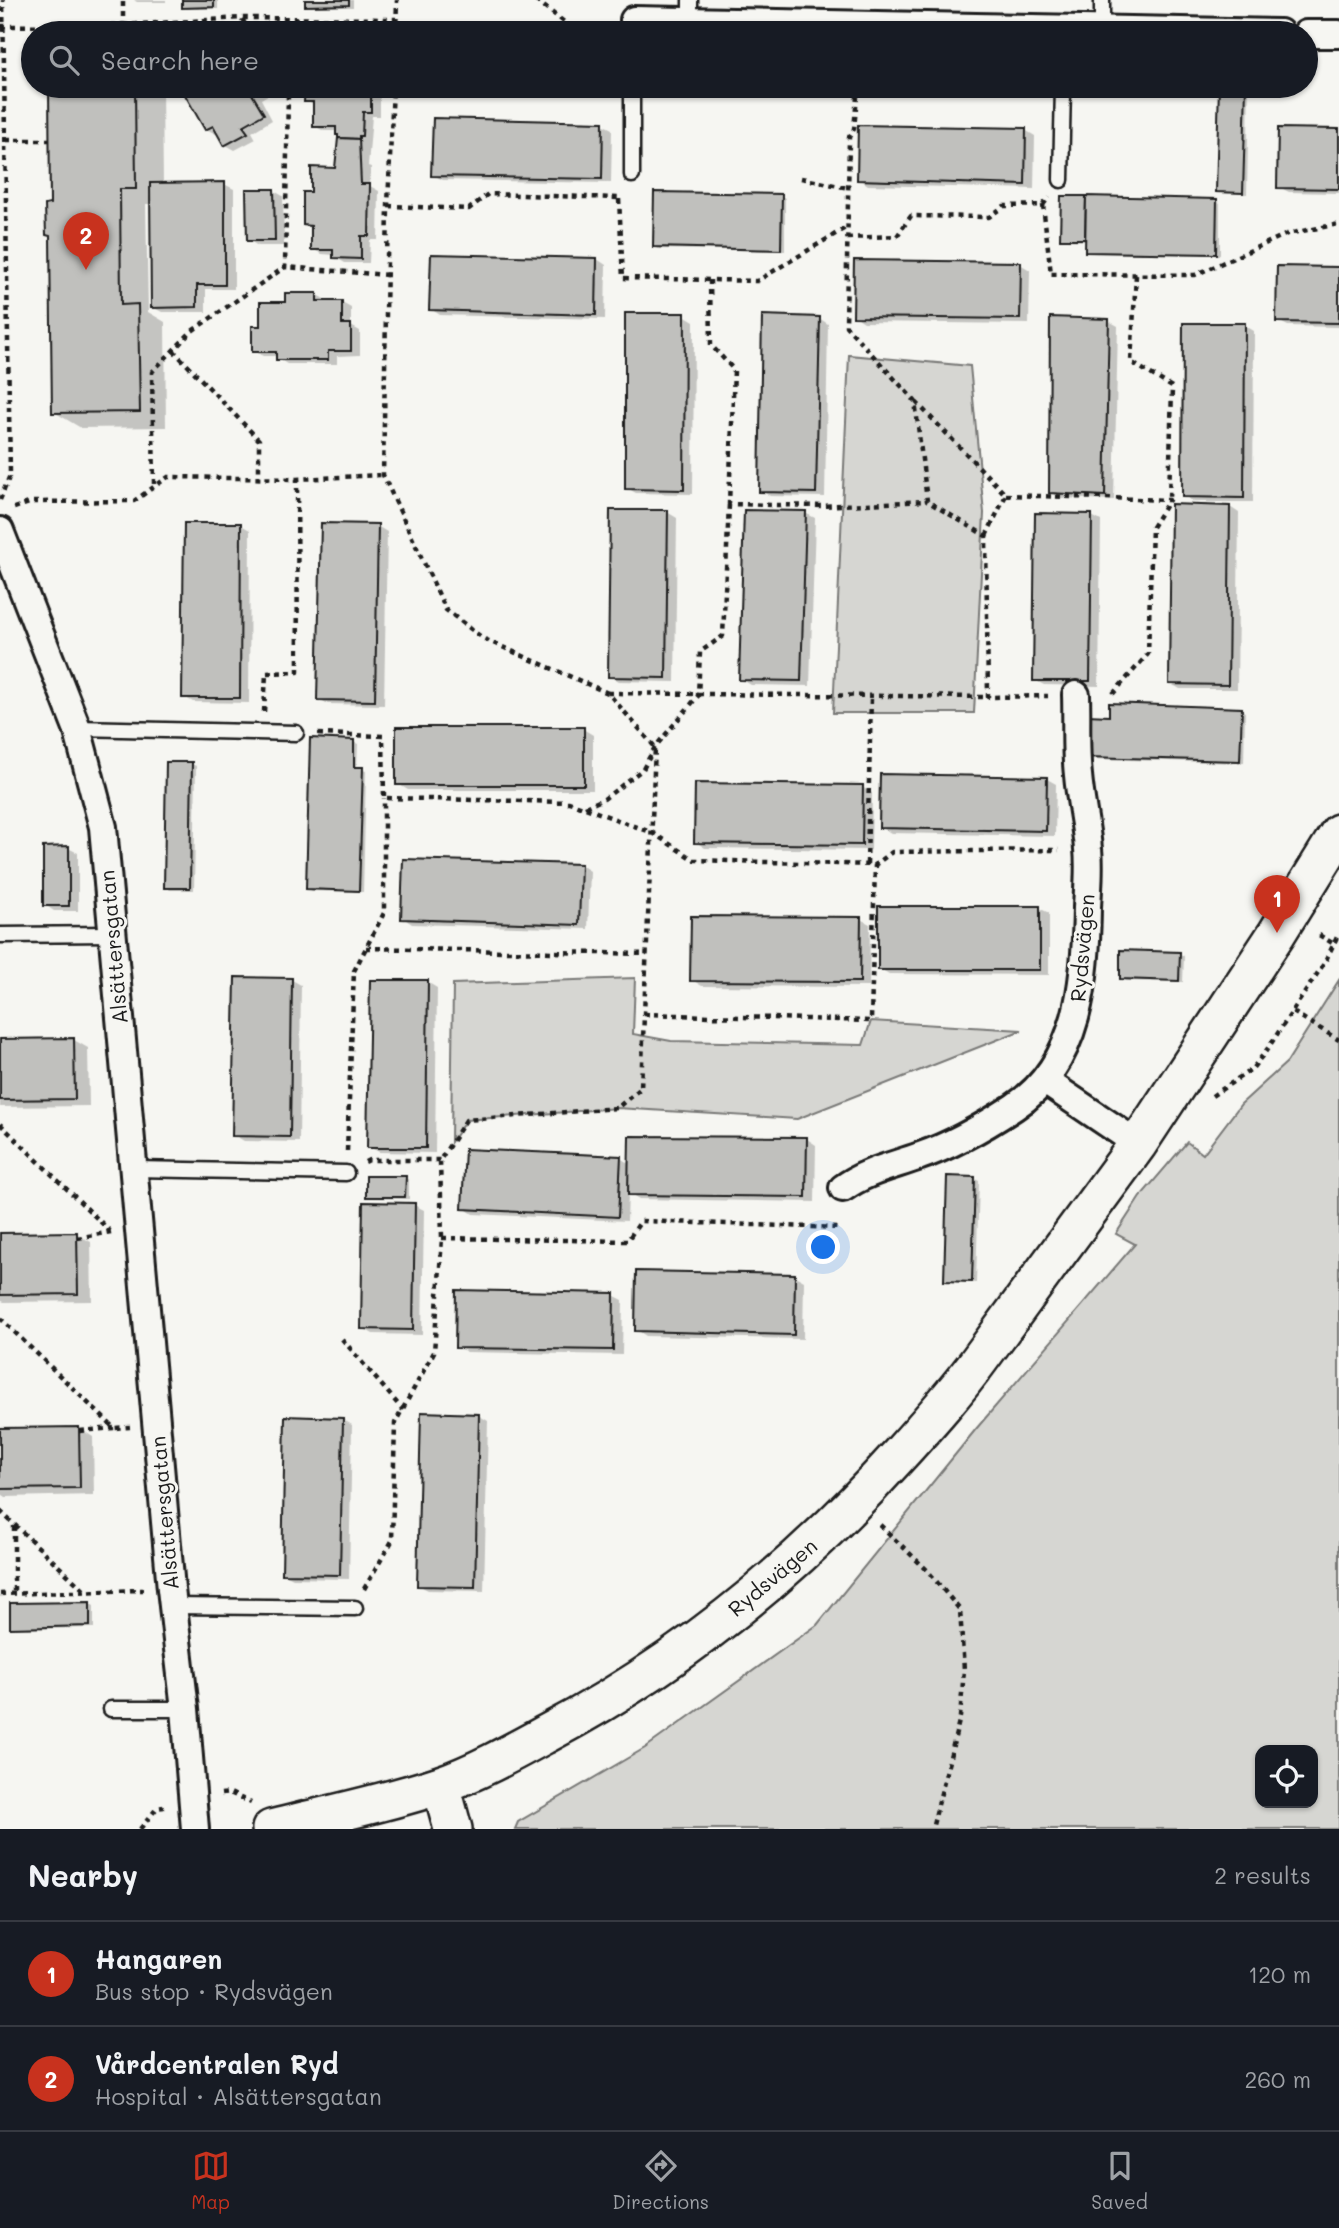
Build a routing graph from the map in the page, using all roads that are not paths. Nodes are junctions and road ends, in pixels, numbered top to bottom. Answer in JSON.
{"nodes":[{"id":1,"x":1102,"y":0,"type":"edge"},
{"id":2,"x":690,"y":10,"type":"edge"},
{"id":3,"x":654,"y":21,"type":"edge"},
{"id":4,"x":886,"y":21,"type":"edge"},
{"id":5,"x":1102,"y":21,"type":"edge"},
{"id":6,"x":1318,"y":34,"type":"edge"},
{"id":7,"x":1339,"y":34,"type":"edge"},
{"id":8,"x":632,"y":98,"type":"edge"},
{"id":9,"x":1063,"y":98,"type":"edge"},
{"id":10,"x":632,"y":175,"type":"road end"},
{"id":11,"x":1061,"y":180,"type":"road end"},
{"id":12,"x":5,"y":520,"type":"edge"},
{"id":13,"x":1076,"y":695,"type":"road end"},
{"id":14,"x":77,"y":728,"type":"junction"},
{"id":15,"x":296,"y":733,"type":"road end"},
{"id":16,"x":1339,"y":833,"type":"edge"},
{"id":17,"x":113,"y":934,"type":"junction"},
{"id":18,"x":0,"y":935,"type":"edge"},
{"id":19,"x":1045,"y":1082,"type":"junction"},
{"id":20,"x":1138,"y":1144,"type":"junction"},
{"id":21,"x":135,"y":1169,"type":"junction"},
{"id":22,"x":346,"y":1173,"type":"road end"},
{"id":23,"x":843,"y":1188,"type":"dead end"},
{"id":24,"x":172,"y":1598,"type":"junction"},
{"id":25,"x":355,"y":1608,"type":"road end"},
{"id":26,"x":111,"y":1709,"type":"dead end"},
{"id":27,"x":185,"y":1709,"type":"junction"},
{"id":28,"x":442,"y":1784,"type":"junction"},
{"id":29,"x":266,"y":1817,"type":"edge"},
{"id":30,"x":195,"y":1829,"type":"edge"},
{"id":31,"x":453,"y":1829,"type":"edge"}],
"edges":[{"from":1,"to":5,"type":"lane"},
{"from":2,"to":3,"type":"street"},
{"from":2,"to":4,"type":"street"},
{"from":6,"to":7,"type":"street"},
{"from":8,"to":10,"type":"lane"},
{"from":9,"to":11,"type":"lane"},
{"from":12,"to":14,"type":"street","name":"Alsättersgatan"},
{"from":13,"to":19,"type":"street","name":"Rydsvägen"},
{"from":14,"to":15,"type":"lane"},
{"from":14,"to":17,"type":"street","name":"Alsättersgatan"},
{"from":16,"to":20,"type":"street","name":"Rydsvägen"},
{"from":17,"to":18,"type":"lane"},
{"from":17,"to":21,"type":"street","name":"Alsättersgatan"},
{"from":19,"to":20,"type":"street"},
{"from":19,"to":23,"type":"street"},
{"from":20,"to":28,"type":"street","name":"Rydsvägen"},
{"from":21,"to":22,"type":"lane"},
{"from":21,"to":24,"type":"street","name":"Alsättersgatan"},
{"from":24,"to":25,"type":"lane","name":"Alsättersgatan"},
{"from":24,"to":27,"type":"street","name":"Alsättersgatan"},
{"from":26,"to":27,"type":"lane"},
{"from":27,"to":30,"type":"street","name":"Alsättersgatan"},
{"from":28,"to":29,"type":"street","name":"Rydsvägen"},
{"from":28,"to":31,"type":"street"}]}
